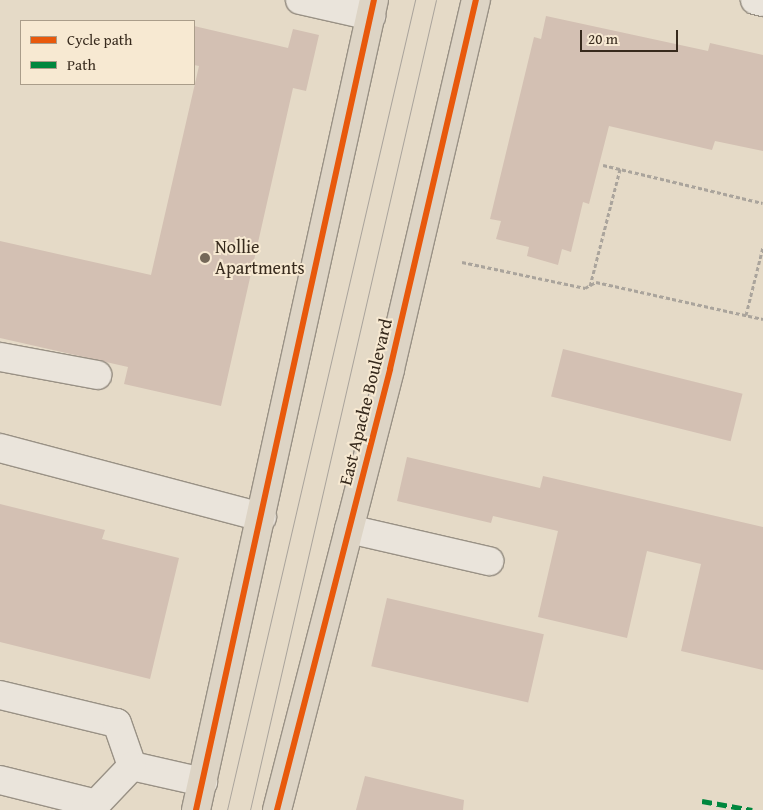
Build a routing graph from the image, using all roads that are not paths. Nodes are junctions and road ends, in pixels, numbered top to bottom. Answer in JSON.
{"nodes":[{"id":1,"x":300,"y":0,"type":"edge"},
{"id":2,"x":476,"y":0,"type":"edge"},
{"id":3,"x":755,"y":0,"type":"edge"},
{"id":4,"x":763,"y":2,"type":"edge"},
{"id":5,"x":372,"y":8,"type":"edge"},
{"id":6,"x":0,"y":357,"type":"edge"},
{"id":7,"x":97,"y":375,"type":"dead end"},
{"id":8,"x":0,"y":448,"type":"edge"},
{"id":9,"x":262,"y":516,"type":"junction"},
{"id":10,"x":349,"y":529,"type":"junction"},
{"id":11,"x":489,"y":562,"type":"dead end"},
{"id":12,"x":0,"y":695,"type":"edge"},
{"id":13,"x":132,"y":766,"type":"junction"},
{"id":14,"x":0,"y":780,"type":"edge"},
{"id":15,"x":203,"y":782,"type":"junction"},
{"id":16,"x":196,"y":810,"type":"edge"},
{"id":17,"x":277,"y":810,"type":"edge"}],
"edges":[{"from":1,"to":5,"type":"street"},
{"from":2,"to":10,"type":"main road","name":"East Apache Boulevard"},
{"from":3,"to":4,"type":"street"},
{"from":5,"to":9,"type":"main road"},
{"from":6,"to":7,"type":"street"},
{"from":8,"to":9,"type":"street"},
{"from":9,"to":15,"type":"main road"},
{"from":10,"to":11,"type":"street"},
{"from":10,"to":17,"type":"main road","name":"East Apache Boulevard"},
{"from":12,"to":13,"type":"street"},
{"from":13,"to":14,"type":"street"},
{"from":13,"to":15,"type":"street"},
{"from":15,"to":16,"type":"main road"}]}
